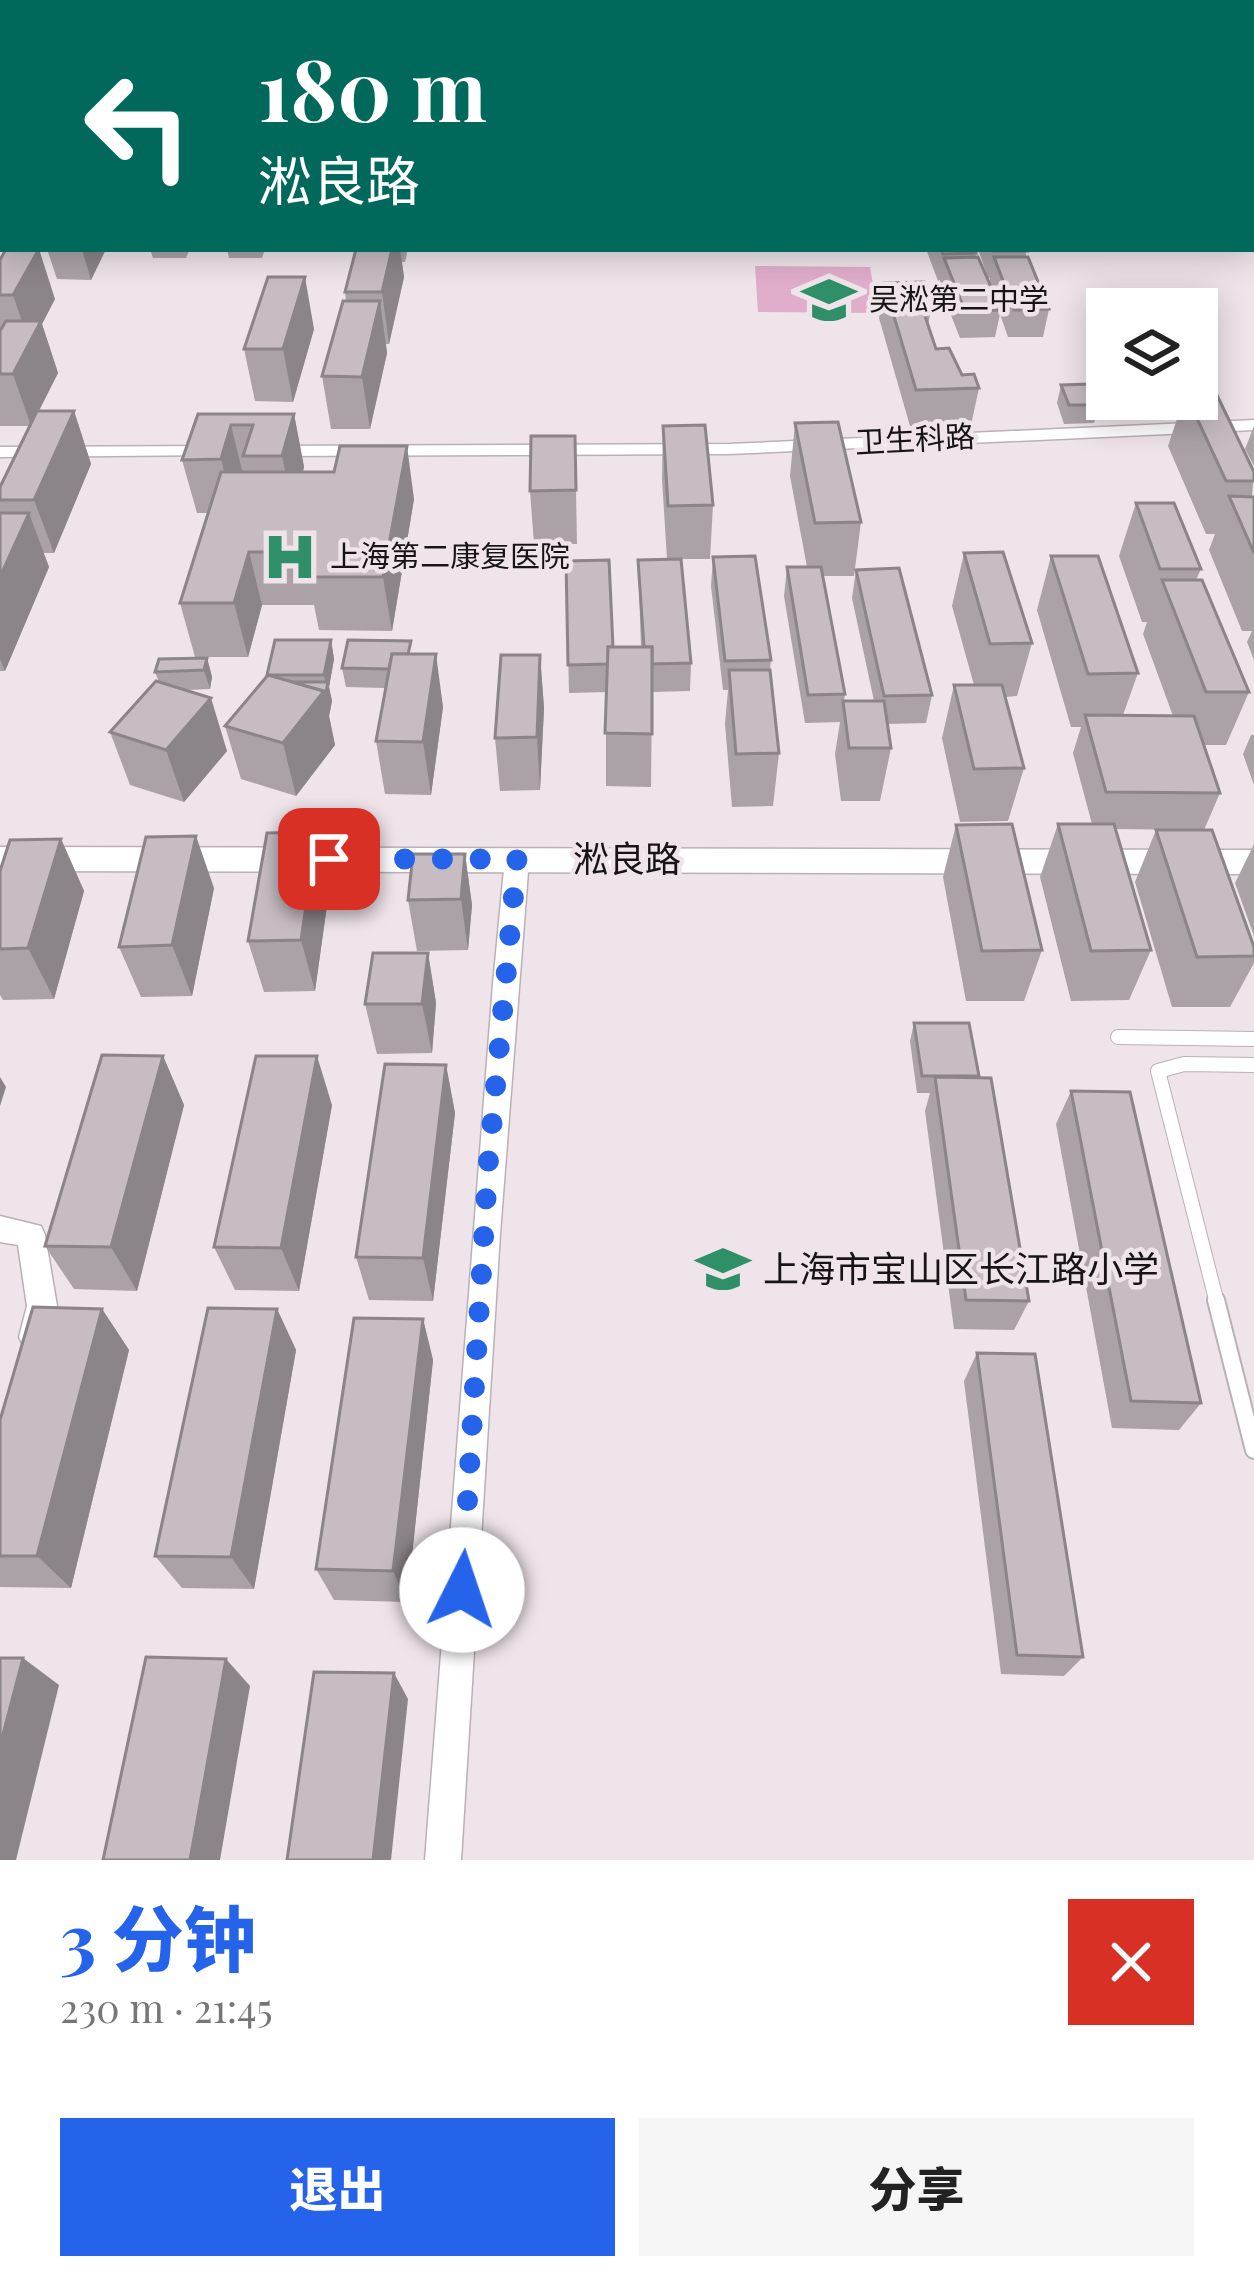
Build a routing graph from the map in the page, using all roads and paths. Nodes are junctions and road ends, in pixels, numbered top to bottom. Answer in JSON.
{"nodes":[{"id":1,"x":1254,"y":425,"type":"edge"},
{"id":2,"x":235,"y":451,"type":"edge"},
{"id":3,"x":259,"y":451,"type":"edge"},
{"id":4,"x":0,"y":452,"type":"edge"},
{"id":5,"x":0,"y":859,"type":"edge"},
{"id":6,"x":517,"y":859,"type":"junction"},
{"id":7,"x":1254,"y":862,"type":"edge"},
{"id":8,"x":1118,"y":1037,"type":"dead end"},
{"id":9,"x":1254,"y":1039,"type":"edge"},
{"id":10,"x":1254,"y":1066,"type":"edge"},
{"id":11,"x":0,"y":1228,"type":"edge"},
{"id":12,"x":26,"y":1369,"type":"edge"},
{"id":13,"x":1254,"y":1450,"type":"edge"},
{"id":14,"x":443,"y":1860,"type":"edge"}],
"edges":[{"from":1,"to":3,"type":"street","name":"卫生科路"},
{"from":2,"to":4,"type":"street"},
{"from":5,"to":6,"type":"street","name":"淞良路"},
{"from":6,"to":7,"type":"street","name":"淞良路"},
{"from":6,"to":14,"type":"street"},
{"from":8,"to":9,"type":"lane"},
{"from":10,"to":13,"type":"lane"},
{"from":11,"to":12,"type":"street"}]}
